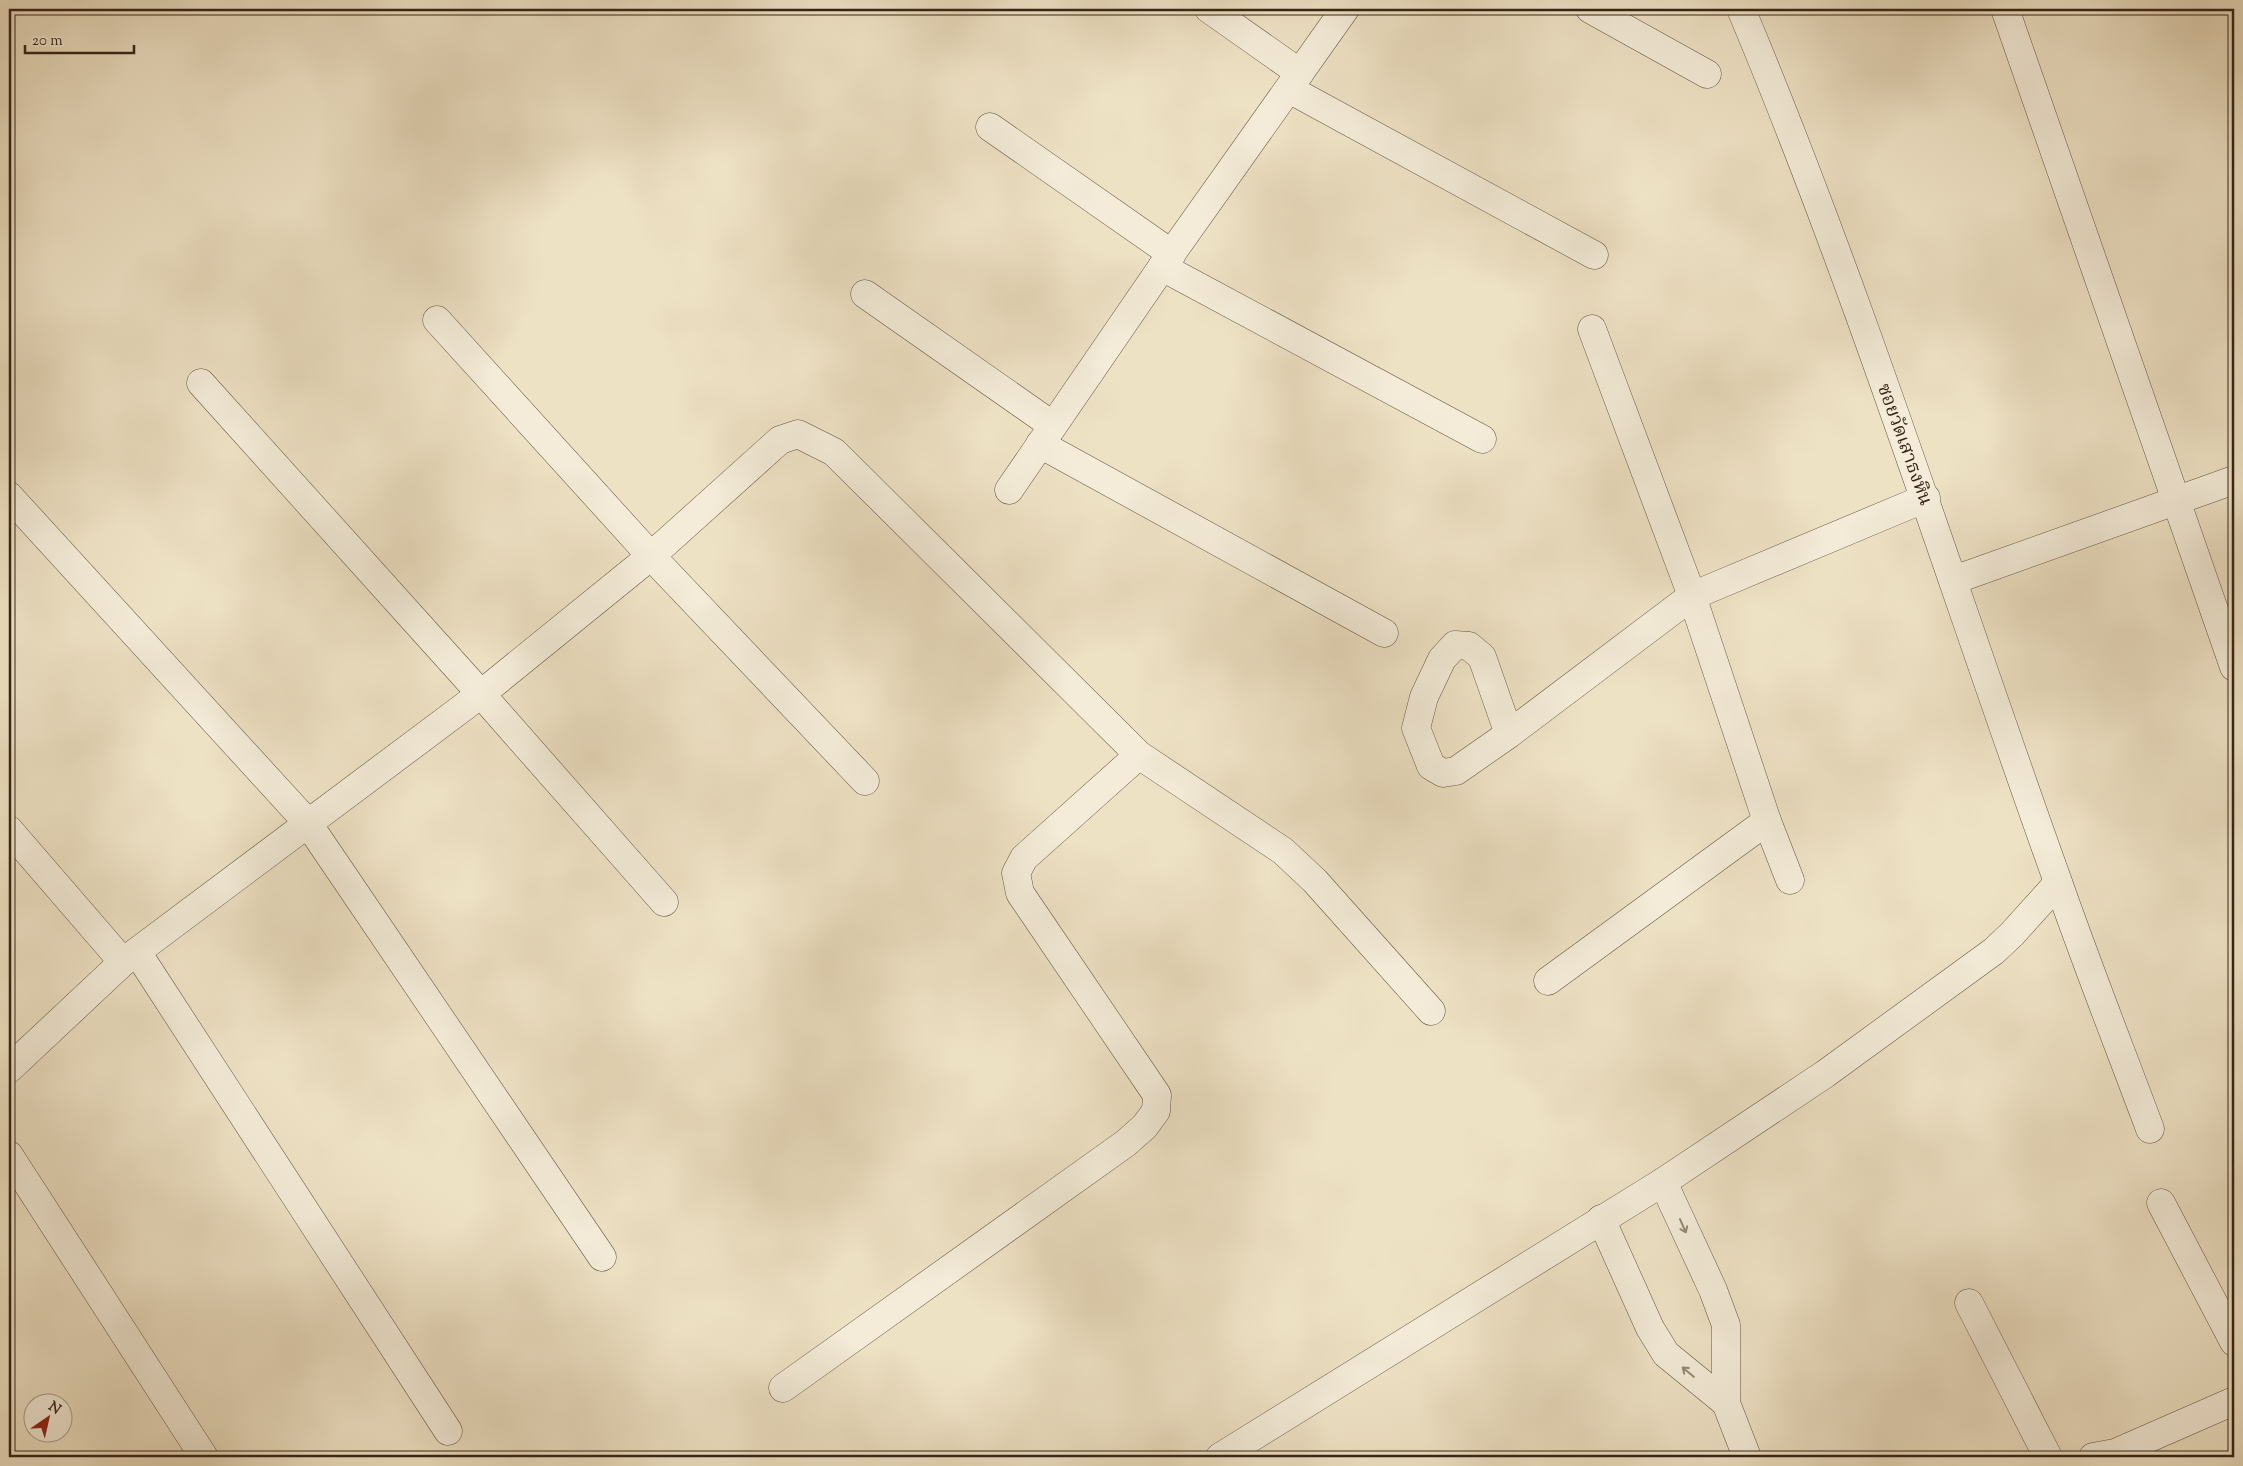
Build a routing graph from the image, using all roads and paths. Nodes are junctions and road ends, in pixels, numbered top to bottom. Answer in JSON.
{"nodes":[{"id":1,"x":1210,"y":9,"type":"edge"},
{"id":2,"x":1345,"y":9,"type":"edge"},
{"id":3,"x":1590,"y":9,"type":"edge"},
{"id":4,"x":1741,"y":9,"type":"edge"},
{"id":5,"x":2005,"y":9,"type":"edge"},
{"id":6,"x":1707,"y":74,"type":"dead end"},
{"id":7,"x":1294,"y":81,"type":"junction"},
{"id":8,"x":990,"y":127,"type":"dead end"},
{"id":9,"x":1594,"y":255,"type":"dead end"},
{"id":10,"x":1167,"y":260,"type":"junction"},
{"id":11,"x":865,"y":294,"type":"dead end"},
{"id":12,"x":437,"y":320,"type":"dead end"},
{"id":13,"x":1592,"y":329,"type":"dead end"},
{"id":14,"x":201,"y":383,"type":"dead end"},
{"id":15,"x":1046,"y":434,"type":"junction"},
{"id":16,"x":1482,"y":439,"type":"dead end"},
{"id":17,"x":2234,"y":480,"type":"edge"},
{"id":18,"x":1009,"y":490,"type":"dead end"},
{"id":19,"x":9,"y":496,"type":"edge"},
{"id":20,"x":1926,"y":498,"type":"junction"},
{"id":21,"x":2176,"y":501,"type":"junction"},
{"id":22,"x":651,"y":556,"type":"junction"},
{"id":23,"x":1954,"y":580,"type":"junction"},
{"id":24,"x":1692,"y":596,"type":"junction"},
{"id":25,"x":1384,"y":633,"type":"dead end"},
{"id":26,"x":2234,"y":667,"type":"edge"},
{"id":27,"x":481,"y":694,"type":"junction"},
{"id":28,"x":1509,"y":734,"type":"dead end"},
{"id":29,"x":1139,"y":755,"type":"junction"},
{"id":30,"x":865,"y":781,"type":"dead end"},
{"id":31,"x":1767,"y":820,"type":"junction"},
{"id":32,"x":307,"y":822,"type":"junction"},
{"id":33,"x":9,"y":830,"type":"edge"},
{"id":34,"x":1790,"y":880,"type":"dead end"},
{"id":35,"x":2058,"y":883,"type":"junction"},
{"id":36,"x":664,"y":902,"type":"dead end"},
{"id":37,"x":130,"y":957,"type":"junction"},
{"id":38,"x":1548,"y":981,"type":"dead end"},
{"id":39,"x":1431,"y":1011,"type":"dead end"},
{"id":40,"x":9,"y":1070,"type":"edge"},
{"id":41,"x":2150,"y":1129,"type":"dead end"},
{"id":42,"x":9,"y":1155,"type":"edge"},
{"id":43,"x":1663,"y":1182,"type":"junction"},
{"id":44,"x":2161,"y":1203,"type":"dead end"},
{"id":45,"x":1601,"y":1219,"type":"junction"},
{"id":46,"x":602,"y":1257,"type":"dead end"},
{"id":47,"x":1969,"y":1303,"type":"dead end"},
{"id":48,"x":2234,"y":1342,"type":"edge"},
{"id":49,"x":783,"y":1388,"type":"dead end"},
{"id":50,"x":2234,"y":1401,"type":"edge"},
{"id":51,"x":1726,"y":1403,"type":"junction"},
{"id":52,"x":448,"y":1430,"type":"dead end"},
{"id":53,"x":204,"y":1457,"type":"edge"},
{"id":54,"x":1220,"y":1457,"type":"edge"},
{"id":55,"x":1747,"y":1457,"type":"edge"},
{"id":56,"x":2048,"y":1457,"type":"edge"},
{"id":57,"x":2093,"y":1457,"type":"edge"}],
"edges":[{"from":1,"to":7,"type":"street"},
{"from":2,"to":7,"type":"street"},
{"from":3,"to":6,"type":"street"},
{"from":4,"to":20,"type":"street","name":"ซอยวัดเสาธงหิน"},
{"from":5,"to":21,"type":"street"},
{"from":7,"to":9,"type":"street"},
{"from":7,"to":10,"type":"street"},
{"from":8,"to":10,"type":"street"},
{"from":10,"to":15,"type":"street"},
{"from":10,"to":16,"type":"street"},
{"from":11,"to":15,"type":"street"},
{"from":12,"to":22,"type":"street"},
{"from":13,"to":24,"type":"street"},
{"from":14,"to":27,"type":"street"},
{"from":15,"to":18,"type":"street"},
{"from":15,"to":25,"type":"street"},
{"from":17,"to":21,"type":"street"},
{"from":19,"to":32,"type":"street"},
{"from":20,"to":23,"type":"street","name":"ซอยวัดเสาธงหิน"},
{"from":20,"to":24,"type":"street"},
{"from":21,"to":23,"type":"street"},
{"from":21,"to":26,"type":"street"},
{"from":22,"to":27,"type":"street"},
{"from":22,"to":29,"type":"street"},
{"from":22,"to":30,"type":"street"},
{"from":23,"to":35,"type":"street","name":"ซอยวัดเสาธงหิน"},
{"from":24,"to":28,"type":"street"},
{"from":24,"to":31,"type":"street"},
{"from":27,"to":32,"type":"street"},
{"from":27,"to":36,"type":"street"},
{"from":29,"to":39,"type":"street"},
{"from":29,"to":49,"type":"street"},
{"from":31,"to":34,"type":"street"},
{"from":31,"to":38,"type":"street"},
{"from":32,"to":37,"type":"street"},
{"from":32,"to":46,"type":"street"},
{"from":33,"to":37,"type":"street"},
{"from":35,"to":41,"type":"street","name":"ซอยวัดเสาธงหิน"},
{"from":35,"to":43,"type":"street"},
{"from":37,"to":40,"type":"street"},
{"from":37,"to":52,"type":"street"},
{"from":42,"to":53,"type":"street"},
{"from":43,"to":45,"type":"street"},
{"from":43,"to":51,"type":"street","one_way":true},
{"from":44,"to":48,"type":"street"},
{"from":51,"to":45,"type":"street","one_way":true},
{"from":45,"to":54,"type":"street"},
{"from":47,"to":56,"type":"street"},
{"from":50,"to":57,"type":"street"},
{"from":51,"to":55,"type":"street"}]}
